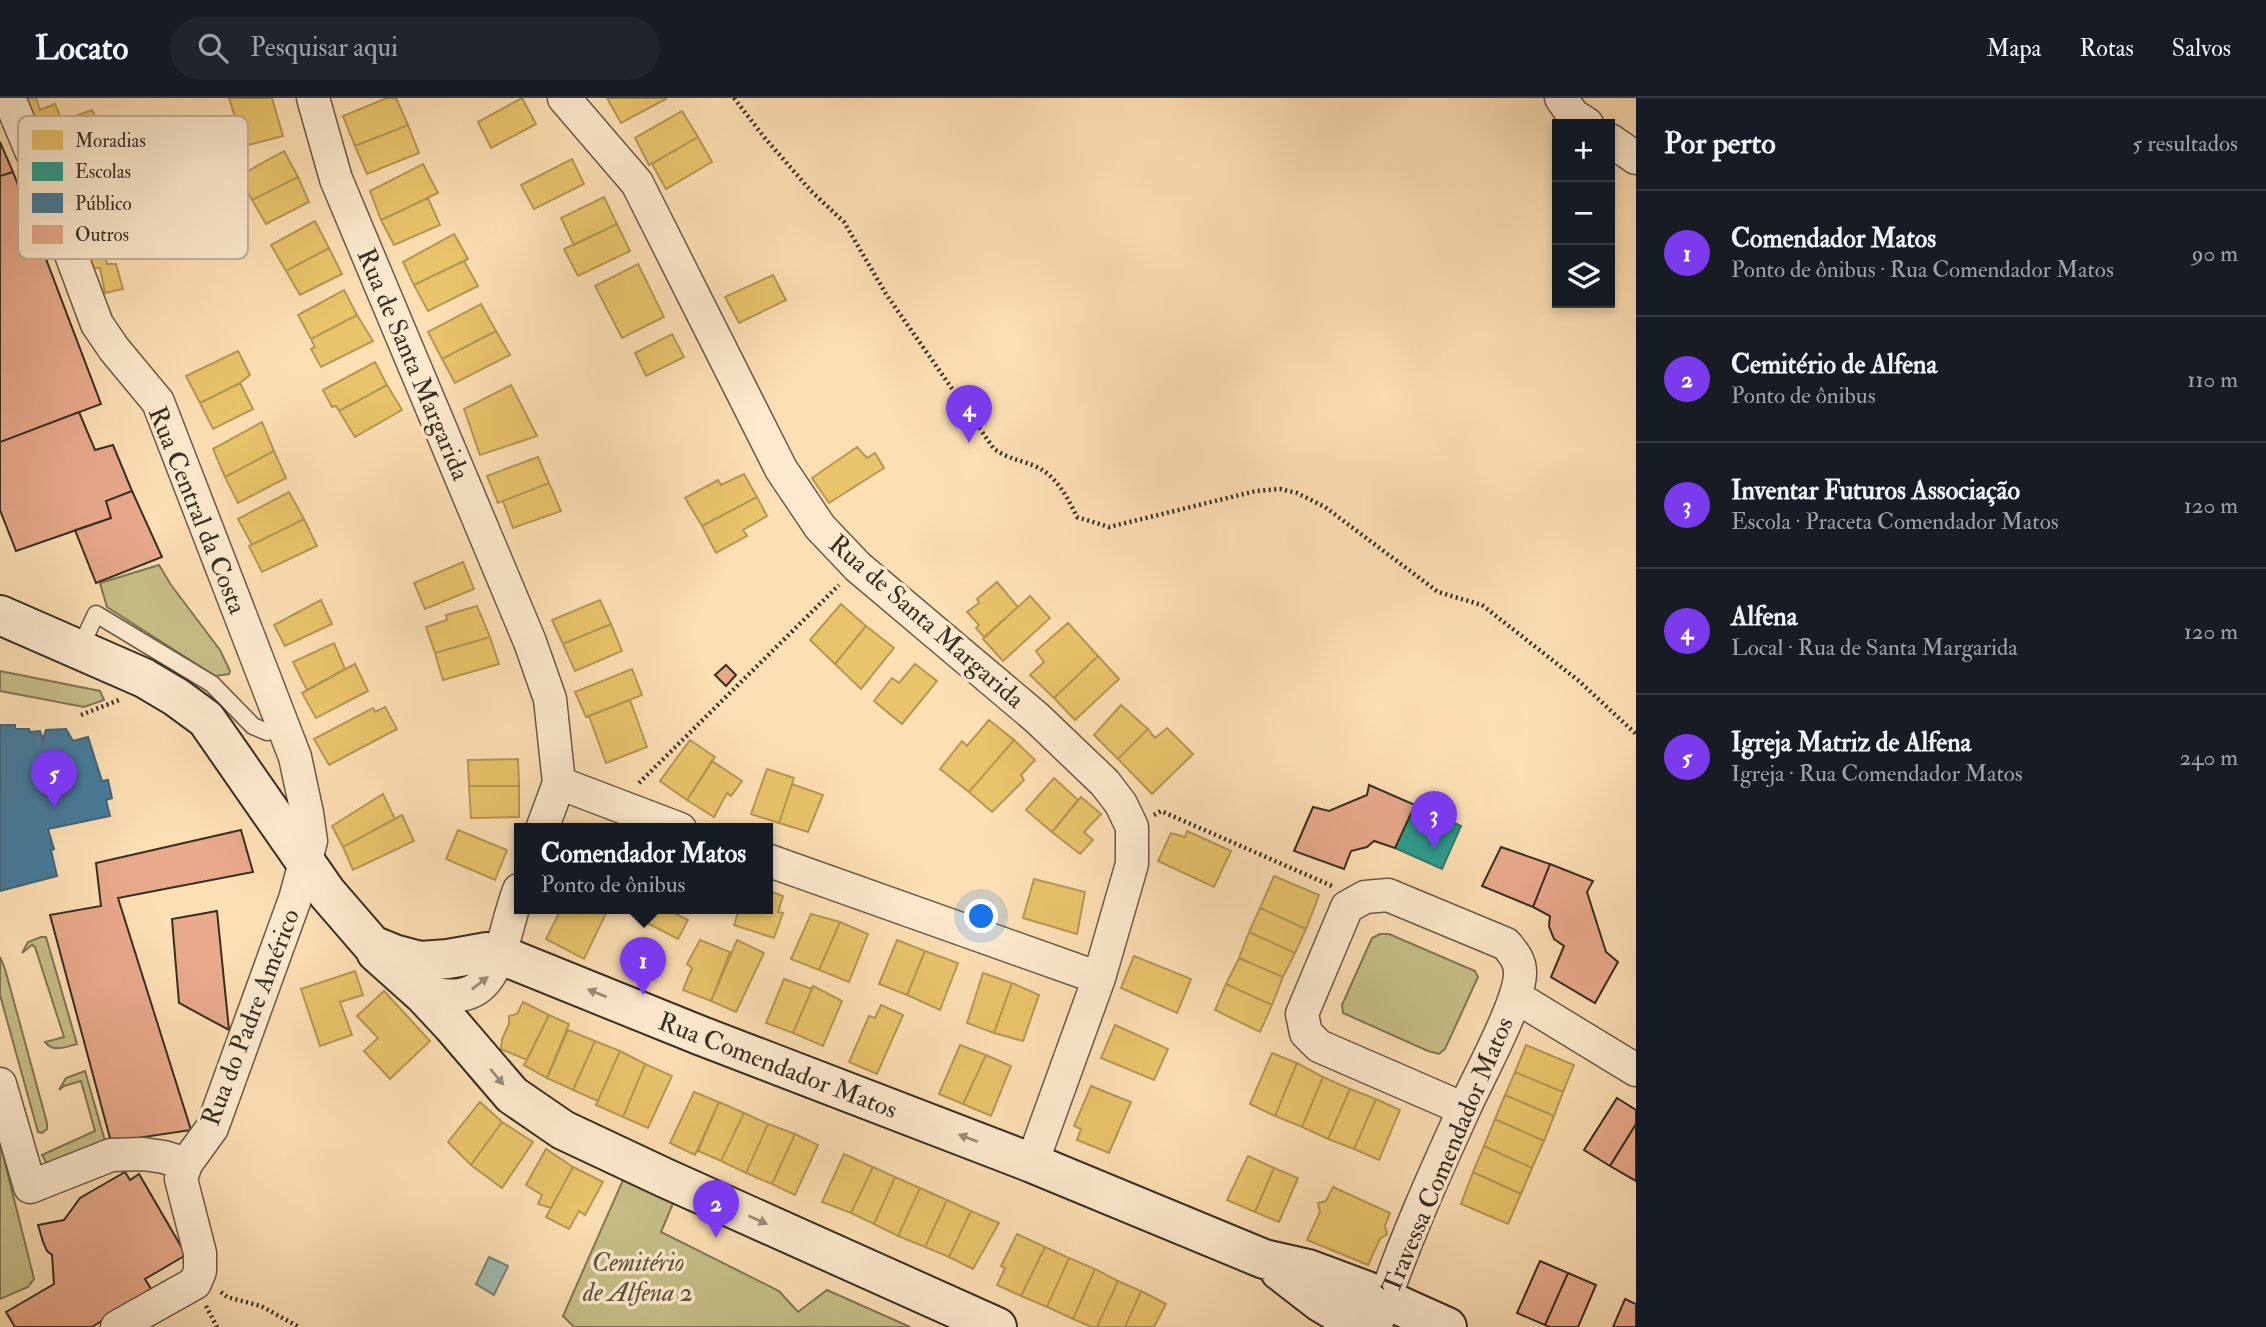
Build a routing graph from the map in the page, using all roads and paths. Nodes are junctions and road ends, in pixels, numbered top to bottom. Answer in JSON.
{"nodes":[{"id":1,"x":9,"y":98,"type":"edge"},
{"id":2,"x":313,"y":98,"type":"edge"},
{"id":3,"x":564,"y":98,"type":"edge"},
{"id":4,"x":734,"y":98,"type":"edge"},
{"id":5,"x":1561,"y":98,"type":"edge"},
{"id":6,"x":1579,"y":119,"type":"edge"},
{"id":7,"x":18,"y":120,"type":"edge"},
{"id":8,"x":1615,"y":143,"type":"edge"},
{"id":9,"x":1636,"y":158,"type":"edge"},
{"id":10,"x":73,"y":259,"type":"edge"},
{"id":11,"x":858,"y":566,"type":"junction"},
{"id":12,"x":0,"y":615,"type":"edge"},
{"id":13,"x":79,"y":650,"type":"junction"},
{"id":14,"x":283,"y":726,"type":"junction"},
{"id":15,"x":1636,"y":734,"type":"edge"},
{"id":16,"x":559,"y":783,"type":"junction"},
{"id":17,"x":616,"y":806,"type":"junction"},
{"id":18,"x":544,"y":823,"type":"edge"},
{"id":19,"x":663,"y":823,"type":"edge"},
{"id":20,"x":1132,"y":827,"type":"junction"},
{"id":21,"x":304,"y":862,"type":"junction"},
{"id":22,"x":773,"y":862,"type":"edge"},
{"id":23,"x":514,"y":899,"type":"edge"},
{"id":24,"x":1347,"y":907,"type":"junction"},
{"id":25,"x":454,"y":974,"type":"junction"},
{"id":26,"x":1100,"y":978,"type":"junction"},
{"id":27,"x":1516,"y":997,"type":"junction"},
{"id":28,"x":1636,"y":1070,"type":"edge"},
{"id":29,"x":0,"y":1084,"type":"edge"},
{"id":30,"x":1464,"y":1109,"type":"junction"},
{"id":31,"x":1032,"y":1163,"type":"junction"},
{"id":32,"x":186,"y":1164,"type":"junction"},
{"id":33,"x":200,"y":1271,"type":"junction"},
{"id":34,"x":1308,"y":1298,"type":"edge"},
{"id":35,"x":1374,"y":1318,"type":"edge"},
{"id":36,"x":117,"y":1327,"type":"edge"},
{"id":37,"x":299,"y":1327,"type":"edge"},
{"id":38,"x":997,"y":1327,"type":"edge"},
{"id":39,"x":1447,"y":1327,"type":"edge"}],
"edges":[{"from":1,"to":7,"type":"street","name":"Rua Central da Costa"},
{"from":2,"to":16,"type":"street","name":"Rua de Santa Margarida"},
{"from":3,"to":11,"type":"street","name":"Rua de Santa Margarida"},
{"from":4,"to":15,"type":"path"},
{"from":5,"to":6,"type":"street"},
{"from":8,"to":9,"type":"street"},
{"from":10,"to":14,"type":"street","name":"Rua Central da Costa"},
{"from":11,"to":17,"type":"path"},
{"from":11,"to":20,"type":"street","name":"Rua de Santa Margarida"},
{"from":12,"to":13,"type":"street"},
{"from":13,"to":14,"type":"lane"},
{"from":13,"to":21,"type":"street"},
{"from":14,"to":21,"type":"street","name":"Rua Central da Costa"},
{"from":16,"to":17,"type":"street"},
{"from":16,"to":18,"type":"street","name":"Rua de Santa Margarida"},
{"from":17,"to":19,"type":"street"},
{"from":20,"to":24,"type":"path"},
{"from":20,"to":26,"type":"street","name":"Rua de Santa Margarida"},
{"from":21,"to":25,"type":"street"},
{"from":21,"to":32,"type":"street","name":"Rua do Padre Américo"},
{"from":22,"to":26,"type":"street"},
{"from":23,"to":25,"type":"street"},
{"from":24,"to":27,"type":"street"},
{"from":24,"to":30,"type":"street"},
{"from":31,"to":25,"type":"street","name":"Rua Comendador Matos","one_way":true},
{"from":25,"to":38,"type":"street","one_way":true},
{"from":26,"to":31,"type":"street","name":"Rua de Santa Margarida"},
{"from":27,"to":28,"type":"street","name":"Travessa Comendador Matos"},
{"from":27,"to":30,"type":"street","name":"Travessa Comendador Matos"},
{"from":29,"to":32,"type":"street"},
{"from":30,"to":35,"type":"street","name":"Travessa Comendador Matos"},
{"from":31,"to":34,"type":"street","name":"Rua Comendador Matos"},
{"from":32,"to":33,"type":"street"},
{"from":33,"to":36,"type":"street"},
{"from":33,"to":37,"type":"path"},
{"from":34,"to":35,"type":"street","name":"Rua Comendador Matos"},
{"from":35,"to":39,"type":"street","name":"Rua Comendador Matos"}]}
